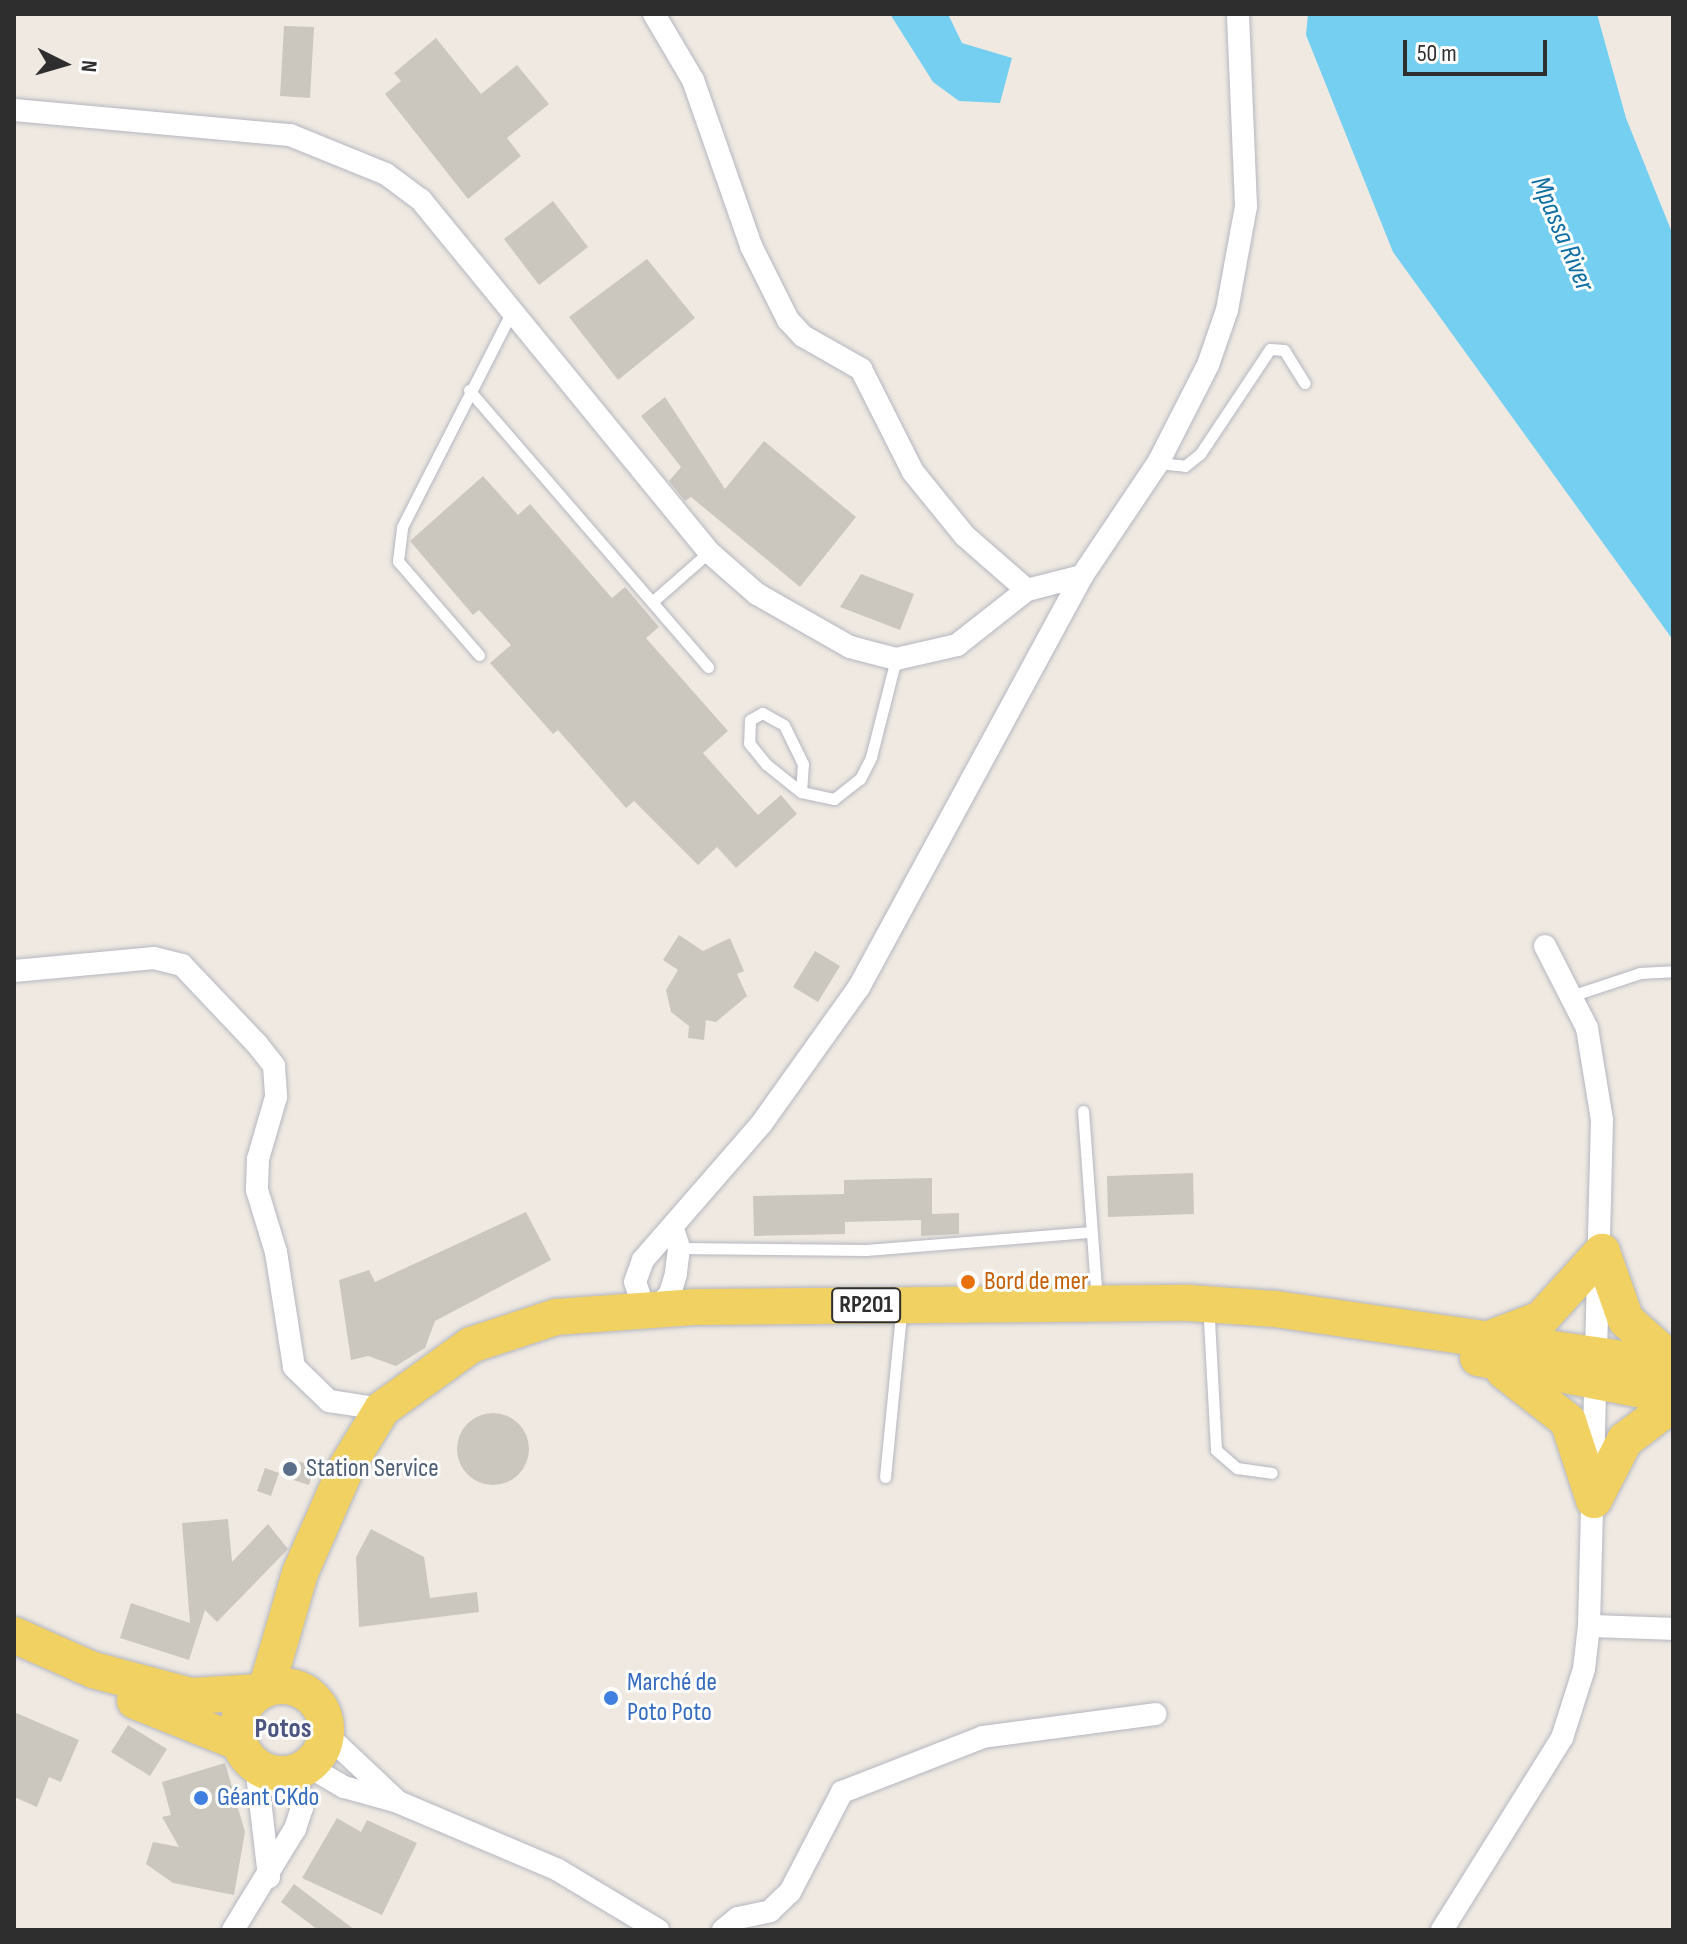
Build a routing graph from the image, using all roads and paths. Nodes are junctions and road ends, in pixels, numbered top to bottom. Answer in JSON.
{"nodes":[{"id":1,"x":654,"y":14,"type":"edge"},
{"id":2,"x":1238,"y":14,"type":"edge"},
{"id":3,"x":14,"y":110,"type":"edge"},
{"id":4,"x":510,"y":315,"type":"junction"},
{"id":5,"x":1305,"y":383,"type":"dead end"},
{"id":6,"x":469,"y":390,"type":"junction"},
{"id":7,"x":1158,"y":463,"type":"junction"},
{"id":8,"x":709,"y":552,"type":"junction"},
{"id":9,"x":1082,"y":576,"type":"junction"},
{"id":10,"x":1027,"y":590,"type":"junction"},
{"id":11,"x":652,"y":602,"type":"junction"},
{"id":12,"x":479,"y":655,"type":"dead end"},
{"id":13,"x":896,"y":659,"type":"junction"},
{"id":14,"x":708,"y":667,"type":"dead end"},
{"id":15,"x":801,"y":792,"type":"junction"},
{"id":16,"x":1545,"y":946,"type":"dead end"},
{"id":17,"x":14,"y":971,"type":"edge"},
{"id":18,"x":1673,"y":971,"type":"edge"},
{"id":19,"x":1571,"y":996,"type":"junction"},
{"id":20,"x":1083,"y":1111,"type":"dead end"},
{"id":21,"x":1091,"y":1232,"type":"junction"},
{"id":22,"x":676,"y":1238,"type":"junction"},
{"id":23,"x":1602,"y":1252,"type":"junction"},
{"id":24,"x":1097,"y":1305,"type":"junction"},
{"id":25,"x":654,"y":1310,"type":"junction"},
{"id":26,"x":1209,"y":1320,"type":"junction"},
{"id":27,"x":900,"y":1323,"type":"junction"},
{"id":28,"x":1484,"y":1348,"type":"junction"},
{"id":29,"x":1673,"y":1364,"type":"edge"},
{"id":30,"x":1599,"y":1367,"type":"junction"},
{"id":31,"x":1673,"y":1396,"type":"edge"},
{"id":32,"x":1673,"y":1404,"type":"edge"},
{"id":33,"x":382,"y":1409,"type":"junction"},
{"id":34,"x":1272,"y":1473,"type":"dead end"},
{"id":35,"x":885,"y":1477,"type":"dead end"},
{"id":36,"x":1594,"y":1500,"type":"junction"},
{"id":37,"x":1589,"y":1626,"type":"junction"},
{"id":38,"x":1673,"y":1629,"type":"edge"},
{"id":39,"x":14,"y":1635,"type":"edge"},
{"id":40,"x":14,"y":1655,"type":"edge"},
{"id":41,"x":272,"y":1688,"type":"junction"},
{"id":42,"x":1155,"y":1714,"type":"dead end"},
{"id":43,"x":326,"y":1734,"type":"junction"},
{"id":44,"x":248,"y":1754,"type":"junction"},
{"id":45,"x":303,"y":1769,"type":"junction"},
{"id":46,"x":398,"y":1802,"type":"junction"},
{"id":47,"x":269,"y":1877,"type":"junction"},
{"id":48,"x":233,"y":1930,"type":"edge"},
{"id":49,"x":658,"y":1930,"type":"edge"},
{"id":50,"x":723,"y":1930,"type":"edge"},
{"id":51,"x":1442,"y":1930,"type":"edge"}],
"edges":[{"from":1,"to":10,"type":"street"},
{"from":2,"to":7,"type":"street"},
{"from":3,"to":4,"type":"street"},
{"from":4,"to":6,"type":"lane"},
{"from":4,"to":8,"type":"street"},
{"from":5,"to":7,"type":"lane"},
{"from":6,"to":11,"type":"lane"},
{"from":6,"to":12,"type":"lane"},
{"from":7,"to":9,"type":"street"},
{"from":8,"to":11,"type":"lane"},
{"from":8,"to":13,"type":"street"},
{"from":9,"to":10,"type":"street"},
{"from":9,"to":22,"type":"street"},
{"from":10,"to":13,"type":"street"},
{"from":11,"to":14,"type":"lane"},
{"from":13,"to":15,"type":"lane"},
{"from":15,"to":15,"type":"lane"},
{"from":16,"to":19,"type":"street"},
{"from":17,"to":33,"type":"street"},
{"from":18,"to":19,"type":"lane"},
{"from":19,"to":23,"type":"street"},
{"from":20,"to":21,"type":"lane"},
{"from":21,"to":22,"type":"lane"},
{"from":21,"to":24,"type":"lane"},
{"from":22,"to":25,"type":"street"},
{"from":22,"to":25,"type":"street"},
{"from":23,"to":28,"type":"main road"},
{"from":23,"to":29,"type":"main road"},
{"from":23,"to":30,"type":"street"},
{"from":24,"to":25,"type":"main road","number":"RP201"},
{"from":24,"to":28,"type":"main road","number":"RP201"},
{"from":25,"to":33,"type":"main road","number":"RP201"},
{"from":26,"to":27,"type":"main road","number":"RP201"},
{"from":26,"to":28,"type":"main road","number":"RP201"},
{"from":26,"to":34,"type":"lane"},
{"from":27,"to":35,"type":"lane"},
{"from":27,"to":41,"type":"main road","number":"RP201"},
{"from":28,"to":30,"type":"main road","number":"RP201"},
{"from":28,"to":36,"type":"main road"},
{"from":29,"to":30,"type":"main road","number":"RP201"},
{"from":30,"to":31,"type":"main road","number":"RP201"},
{"from":30,"to":36,"type":"street"},
{"from":32,"to":36,"type":"main road"},
{"from":33,"to":41,"type":"main road","number":"RP201"},
{"from":36,"to":37,"type":"street"},
{"from":37,"to":38,"type":"street"},
{"from":37,"to":51,"type":"street"},
{"from":39,"to":41,"type":"main road"},
{"from":40,"to":44,"type":"main road"},
{"from":41,"to":43,"type":"main road"},
{"from":41,"to":44,"type":"main road","number":"RP201"},
{"from":42,"to":50,"type":"street"},
{"from":43,"to":45,"type":"main road"},
{"from":43,"to":46,"type":"street"},
{"from":44,"to":45,"type":"main road"},
{"from":44,"to":47,"type":"street"},
{"from":45,"to":46,"type":"street"},
{"from":45,"to":47,"type":"street"},
{"from":46,"to":49,"type":"street"},
{"from":47,"to":48,"type":"street"}]}
